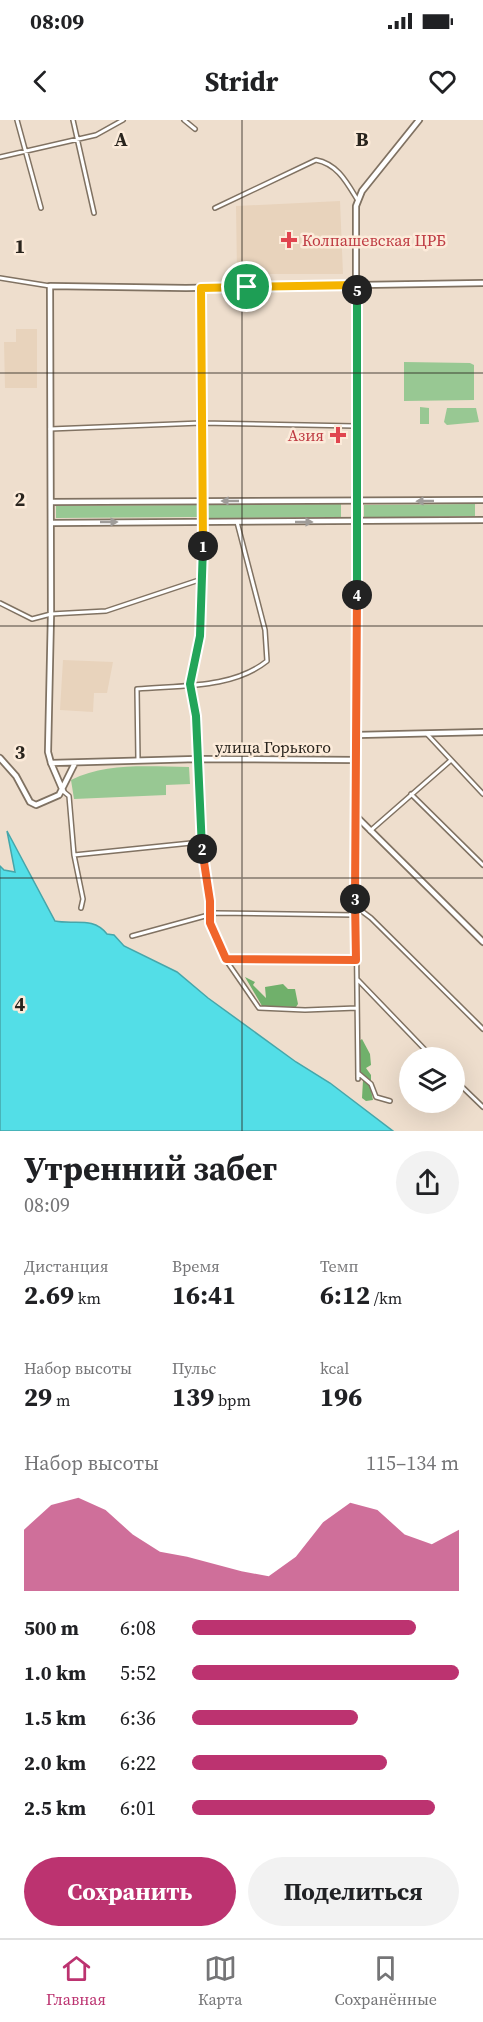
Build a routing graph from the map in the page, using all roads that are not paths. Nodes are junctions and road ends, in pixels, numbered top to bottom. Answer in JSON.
{"nodes":[{"id":1,"x":17,"y":120,"type":"edge"},
{"id":2,"x":73,"y":120,"type":"edge"},
{"id":3,"x":123,"y":120,"type":"edge"},
{"id":4,"x":184,"y":120,"type":"edge"},
{"id":5,"x":419,"y":120,"type":"edge"},
{"id":6,"x":195,"y":129,"type":"dead end"},
{"id":7,"x":78,"y":139,"type":"junction"},
{"id":8,"x":25,"y":152,"type":"junction"},
{"id":9,"x":0,"y":157,"type":"edge"},
{"id":10,"x":357,"y":199,"type":"junction"},
{"id":11,"x":41,"y":208,"type":"dead end"},
{"id":12,"x":214,"y":208,"type":"dead end"},
{"id":13,"x":94,"y":213,"type":"dead end"},
{"id":14,"x":0,"y":278,"type":"edge"},
{"id":15,"x":483,"y":283,"type":"edge"},
{"id":16,"x":357,"y":285,"type":"junction"},
{"id":17,"x":50,"y":286,"type":"junction"},
{"id":18,"x":201,"y":288,"type":"junction"},
{"id":19,"x":201,"y":423,"type":"junction"},
{"id":20,"x":357,"y":426,"type":"junction"},
{"id":21,"x":50,"y":429,"type":"junction"},
{"id":22,"x":483,"y":500,"type":"edge"},
{"id":23,"x":202,"y":501,"type":"junction"},
{"id":24,"x":51,"y":502,"type":"junction"},
{"id":25,"x":357,"y":502,"type":"junction"},
{"id":26,"x":483,"y":520,"type":"edge"},
{"id":27,"x":203,"y":522,"type":"junction"},
{"id":28,"x":237,"y":522,"type":"junction"},
{"id":29,"x":357,"y":522,"type":"junction"},
{"id":30,"x":51,"y":523,"type":"junction"},
{"id":31,"x":202,"y":579,"type":"junction"},
{"id":32,"x":0,"y":603,"type":"edge"},
{"id":33,"x":51,"y":614,"type":"junction"},
{"id":34,"x":190,"y":684,"type":"junction"},
{"id":35,"x":483,"y":732,"type":"edge"},
{"id":36,"x":427,"y":734,"type":"junction"},
{"id":37,"x":357,"y":735,"type":"junction"},
{"id":38,"x":0,"y":759,"type":"edge"},
{"id":39,"x":197,"y":759,"type":"junction"},
{"id":40,"x":356,"y":760,"type":"junction"},
{"id":41,"x":450,"y":760,"type":"junction"},
{"id":42,"x":138,"y":762,"type":"junction"},
{"id":43,"x":51,"y":763,"type":"junction"},
{"id":44,"x":75,"y":763,"type":"junction"},
{"id":45,"x":63,"y":791,"type":"junction"},
{"id":46,"x":411,"y":794,"type":"junction"},
{"id":47,"x":483,"y":794,"type":"edge"},
{"id":48,"x":355,"y":815,"type":"junction"},
{"id":49,"x":370,"y":831,"type":"junction"},
{"id":50,"x":201,"y":842,"type":"junction"},
{"id":51,"x":74,"y":855,"type":"junction"},
{"id":52,"x":483,"y":866,"type":"edge"},
{"id":53,"x":355,"y":906,"type":"junction"},
{"id":54,"x":81,"y":908,"type":"dead end"},
{"id":55,"x":210,"y":914,"type":"junction"},
{"id":56,"x":355,"y":915,"type":"junction"},
{"id":57,"x":132,"y":936,"type":"dead end"},
{"id":58,"x":483,"y":942,"type":"edge"},
{"id":59,"x":226,"y":959,"type":"junction"},
{"id":60,"x":356,"y":960,"type":"junction"},
{"id":61,"x":356,"y":978,"type":"junction"},
{"id":62,"x":357,"y":1008,"type":"junction"},
{"id":63,"x":483,"y":1029,"type":"edge"},
{"id":64,"x":422,"y":1047,"type":"edge"},
{"id":65,"x":358,"y":1073,"type":"junction"},
{"id":66,"x":358,"y":1079,"type":"dead end"},
{"id":67,"x":465,"y":1090,"type":"edge"},
{"id":68,"x":390,"y":1101,"type":"dead end"},
{"id":69,"x":483,"y":1107,"type":"edge"}],
"edges":[{"from":1,"to":8,"type":"street"},
{"from":2,"to":7,"type":"street"},
{"from":3,"to":7,"type":"street"},
{"from":4,"to":6,"type":"street"},
{"from":5,"to":10,"type":"street"},
{"from":7,"to":8,"type":"street"},
{"from":7,"to":13,"type":"street"},
{"from":8,"to":9,"type":"street"},
{"from":8,"to":11,"type":"street"},
{"from":10,"to":12,"type":"street"},
{"from":10,"to":16,"type":"street"},
{"from":14,"to":17,"type":"street"},
{"from":15,"to":16,"type":"street"},
{"from":16,"to":18,"type":"street"},
{"from":16,"to":20,"type":"street"},
{"from":17,"to":18,"type":"street"},
{"from":17,"to":21,"type":"street"},
{"from":18,"to":19,"type":"street"},
{"from":19,"to":20,"type":"street"},
{"from":19,"to":21,"type":"street"},
{"from":19,"to":23,"type":"street"},
{"from":20,"to":25,"type":"street"},
{"from":21,"to":24,"type":"street"},
{"from":22,"to":25,"type":"street","one_way":true},
{"from":23,"to":24,"type":"street"},
{"from":25,"to":23,"type":"street","one_way":true},
{"from":23,"to":27,"type":"street"},
{"from":24,"to":30,"type":"street"},
{"from":25,"to":29,"type":"street"},
{"from":26,"to":29,"type":"street"},
{"from":27,"to":28,"type":"street"},
{"from":30,"to":27,"type":"street","one_way":true},
{"from":27,"to":31,"type":"street"},
{"from":28,"to":29,"type":"street","one_way":true},
{"from":28,"to":34,"type":"street"},
{"from":29,"to":37,"type":"street"},
{"from":30,"to":33,"type":"street"},
{"from":31,"to":33,"type":"street"},
{"from":31,"to":34,"type":"street"},
{"from":32,"to":33,"type":"street"},
{"from":33,"to":43,"type":"street"},
{"from":34,"to":39,"type":"street"},
{"from":34,"to":42,"type":"street"},
{"from":35,"to":36,"type":"street"},
{"from":36,"to":37,"type":"street"},
{"from":36,"to":41,"type":"street"},
{"from":37,"to":40,"type":"street"},
{"from":38,"to":45,"type":"street"},
{"from":39,"to":40,"type":"street","name":"улица Горького"},
{"from":39,"to":42,"type":"street","name":"улица Горького"},
{"from":39,"to":50,"type":"street"},
{"from":40,"to":48,"type":"street"},
{"from":41,"to":46,"type":"street"},
{"from":41,"to":47,"type":"street"},
{"from":42,"to":44,"type":"street","name":"улица Горького"},
{"from":43,"to":44,"type":"street","name":"улица Горького"},
{"from":43,"to":45,"type":"street"},
{"from":44,"to":45,"type":"street"},
{"from":45,"to":51,"type":"street"},
{"from":46,"to":49,"type":"street"},
{"from":46,"to":52,"type":"street"},
{"from":48,"to":49,"type":"street"},
{"from":48,"to":53,"type":"street"},
{"from":49,"to":58,"type":"street"},
{"from":50,"to":51,"type":"street"},
{"from":50,"to":55,"type":"street"},
{"from":51,"to":54,"type":"street"},
{"from":53,"to":56,"type":"street"},
{"from":53,"to":63,"type":"street"},
{"from":55,"to":56,"type":"street"},
{"from":55,"to":57,"type":"street"},
{"from":55,"to":59,"type":"street"},
{"from":56,"to":60,"type":"street"},
{"from":59,"to":60,"type":"street"},
{"from":59,"to":62,"type":"street"},
{"from":60,"to":61,"type":"street"},
{"from":61,"to":62,"type":"street"},
{"from":61,"to":64,"type":"street"},
{"from":62,"to":65,"type":"street"},
{"from":65,"to":66,"type":"street"},
{"from":65,"to":68,"type":"street"},
{"from":67,"to":69,"type":"street"}]}
